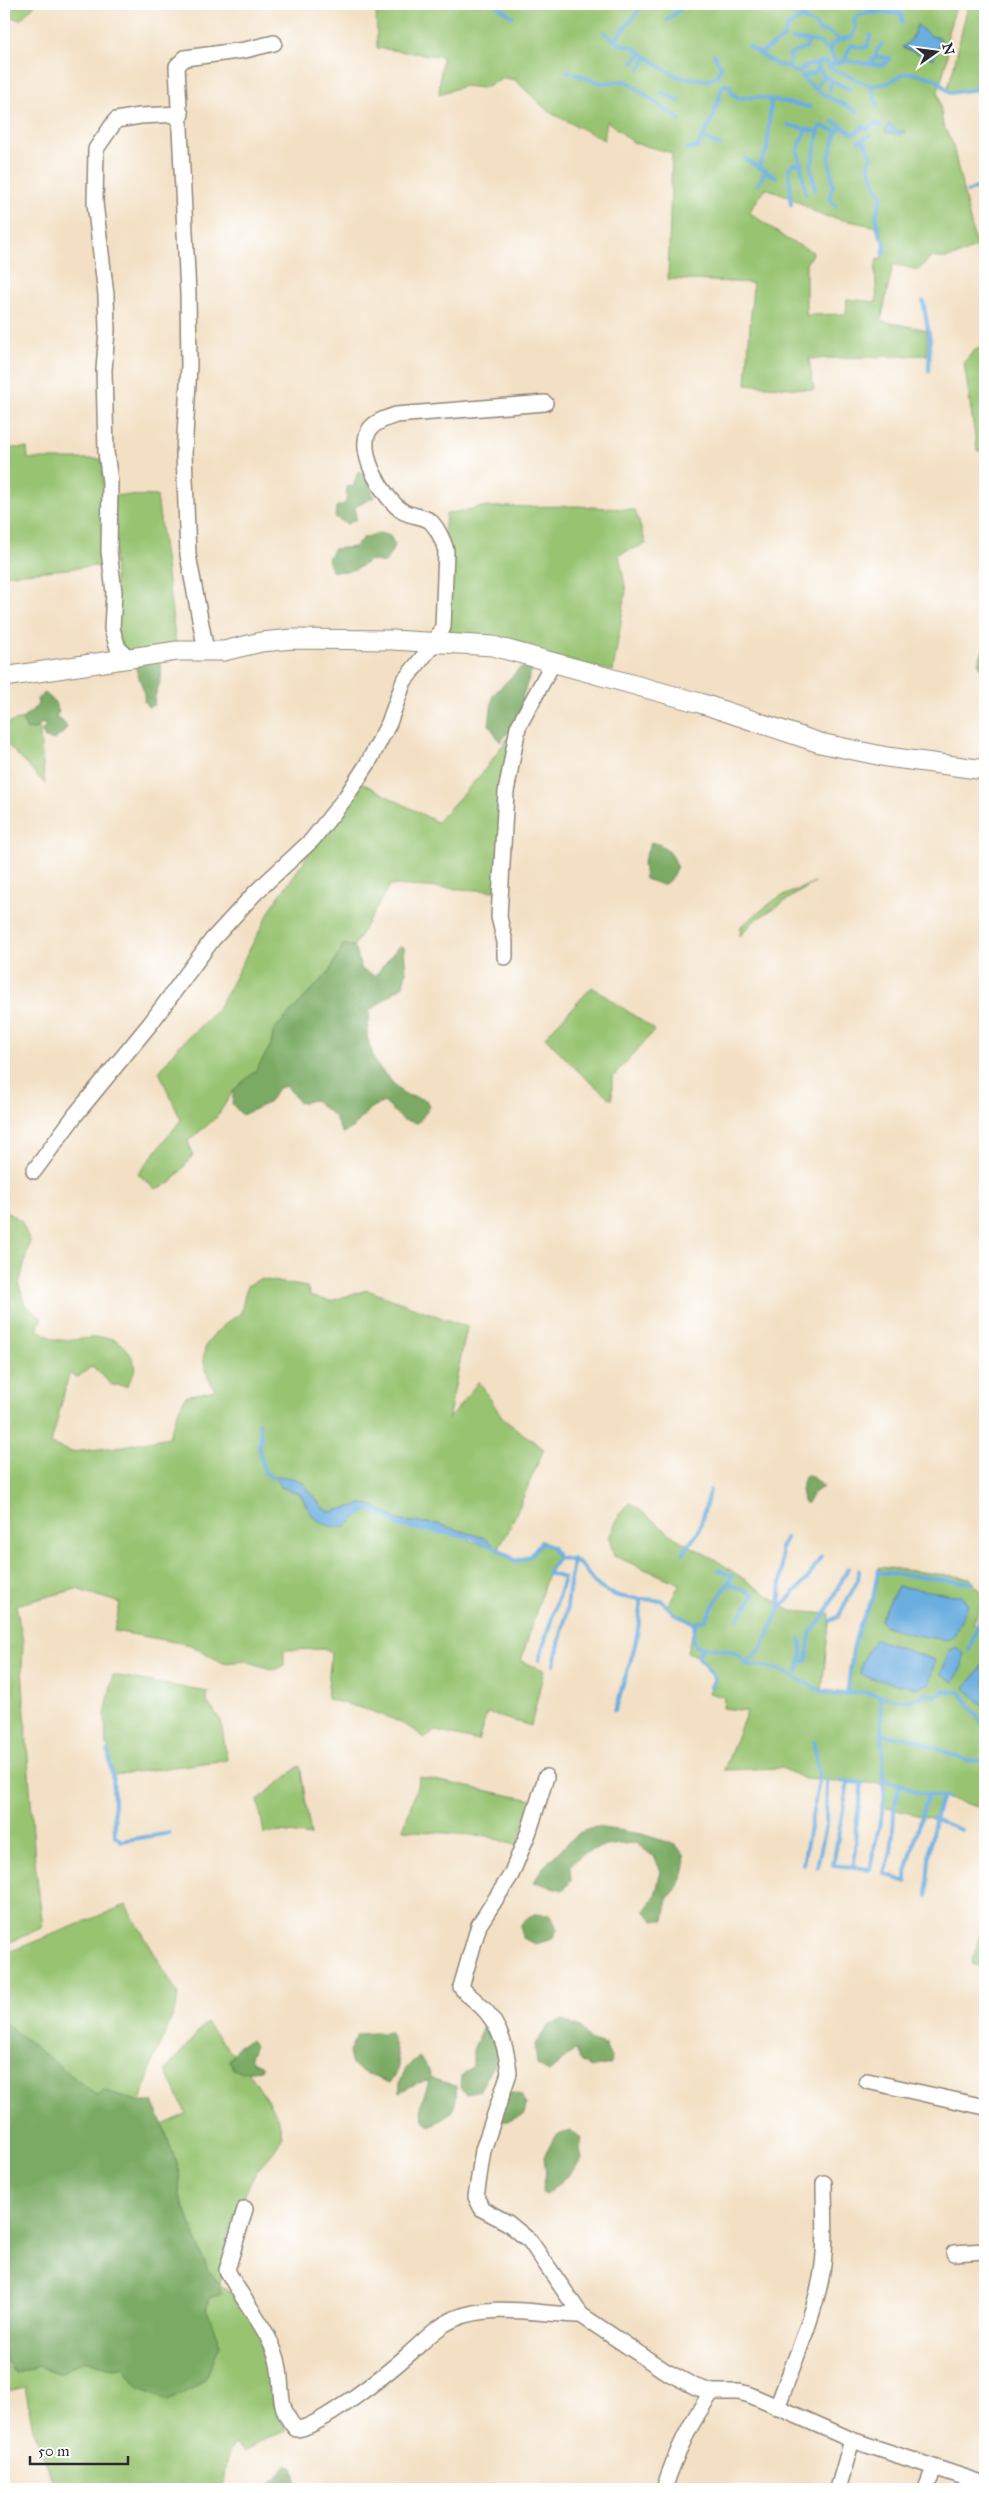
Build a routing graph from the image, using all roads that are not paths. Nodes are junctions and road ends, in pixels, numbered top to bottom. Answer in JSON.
{"nodes":[{"id":1,"x":274,"y":43,"type":"dead end"},
{"id":2,"x":181,"y":114,"type":"junction"},
{"id":3,"x":545,"y":403,"type":"dead end"},
{"id":4,"x":435,"y":642,"type":"junction"},
{"id":5,"x":206,"y":651,"type":"junction"},
{"id":6,"x":129,"y":658,"type":"junction"},
{"id":7,"x":554,"y":661,"type":"junction"},
{"id":8,"x":4,"y":677,"type":"edge"},
{"id":9,"x":985,"y":770,"type":"edge"},
{"id":10,"x":505,"y":957,"type":"dead end"},
{"id":11,"x":34,"y":1172,"type":"dead end"},
{"id":12,"x":546,"y":1777,"type":"dead end"},
{"id":13,"x":867,"y":2081,"type":"dead end"},
{"id":14,"x":985,"y":2107,"type":"edge"},
{"id":15,"x":824,"y":2183,"type":"dead end"},
{"id":16,"x":245,"y":2209,"type":"dead end"},
{"id":17,"x":985,"y":2251,"type":"edge"},
{"id":18,"x":954,"y":2253,"type":"dead end"},
{"id":19,"x":581,"y":2315,"type":"junction"},
{"id":20,"x":712,"y":2392,"type":"junction"},
{"id":21,"x":777,"y":2408,"type":"junction"},
{"id":22,"x":852,"y":2440,"type":"junction"},
{"id":23,"x":934,"y":2468,"type":"junction"},
{"id":24,"x":985,"y":2484,"type":"edge"},
{"id":25,"x":664,"y":2489,"type":"edge"},
{"id":26,"x":838,"y":2489,"type":"edge"},
{"id":27,"x":926,"y":2489,"type":"edge"}],
"edges":[{"from":1,"to":2,"type":"street"},
{"from":2,"to":5,"type":"street"},
{"from":2,"to":6,"type":"street"},
{"from":3,"to":4,"type":"street"},
{"from":4,"to":5,"type":"street"},
{"from":4,"to":7,"type":"street"},
{"from":4,"to":11,"type":"street"},
{"from":5,"to":6,"type":"street"},
{"from":6,"to":8,"type":"street"},
{"from":7,"to":9,"type":"street"},
{"from":7,"to":10,"type":"street"},
{"from":12,"to":19,"type":"street"},
{"from":13,"to":14,"type":"street"},
{"from":15,"to":21,"type":"street"},
{"from":16,"to":19,"type":"street"},
{"from":17,"to":18,"type":"street"},
{"from":19,"to":20,"type":"street"},
{"from":20,"to":21,"type":"street"},
{"from":20,"to":25,"type":"street"},
{"from":21,"to":22,"type":"street"},
{"from":22,"to":23,"type":"street"},
{"from":22,"to":26,"type":"street"},
{"from":23,"to":24,"type":"street"},
{"from":23,"to":27,"type":"street"}]}
